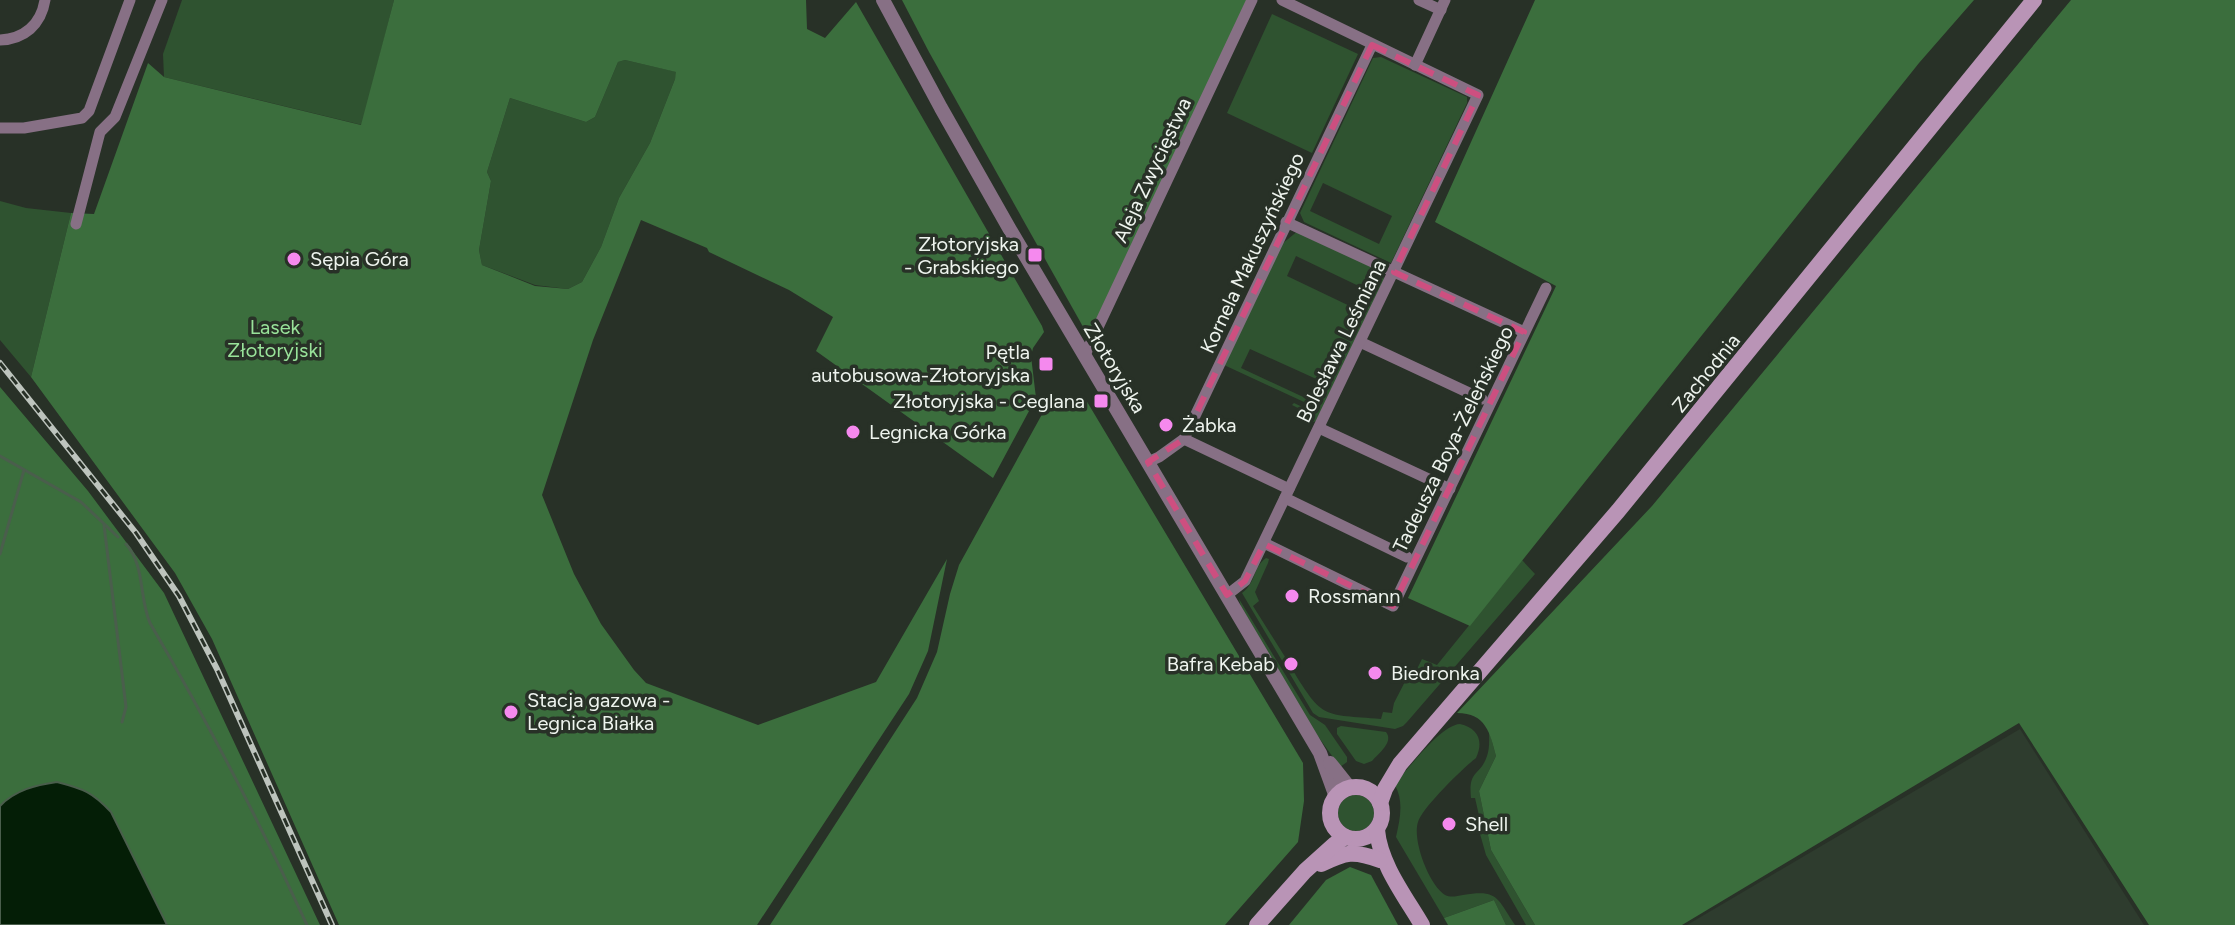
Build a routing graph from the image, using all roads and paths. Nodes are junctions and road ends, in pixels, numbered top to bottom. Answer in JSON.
{"nodes":[{"id":1,"x":45,"y":0,"type":"edge"},
{"id":2,"x":130,"y":0,"type":"edge"},
{"id":3,"x":162,"y":0,"type":"edge"},
{"id":4,"x":883,"y":0,"type":"edge"},
{"id":5,"x":1252,"y":0,"type":"edge"},
{"id":6,"x":1282,"y":0,"type":"edge"},
{"id":7,"x":1419,"y":0,"type":"edge"},
{"id":8,"x":2034,"y":0,"type":"edge"},
{"id":9,"x":1443,"y":5,"type":"edge"},
{"id":10,"x":0,"y":40,"type":"edge"},
{"id":11,"x":1372,"y":45,"type":"junction"},
{"id":12,"x":1415,"y":65,"type":"junction"},
{"id":13,"x":0,"y":128,"type":"edge"},
{"id":14,"x":1286,"y":222,"type":"junction"},
{"id":15,"x":76,"y":224,"type":"dead end"},
{"id":16,"x":1394,"y":272,"type":"junction"},
{"id":17,"x":1546,"y":288,"type":"dead end"},
{"id":18,"x":1524,"y":332,"type":"junction"},
{"id":19,"x":1360,"y":342,"type":"junction"},
{"id":20,"x":1085,"y":355,"type":"junction"},
{"id":21,"x":1482,"y":399,"type":"dead end"},
{"id":22,"x":1319,"y":428,"type":"junction"},
{"id":23,"x":1184,"y":439,"type":"junction"},
{"id":24,"x":1148,"y":462,"type":"junction"},
{"id":25,"x":1450,"y":489,"type":"junction"},
{"id":26,"x":1287,"y":494,"type":"junction"},
{"id":27,"x":1264,"y":543,"type":"junction"},
{"id":28,"x":1407,"y":557,"type":"dead end"},
{"id":29,"x":1227,"y":595,"type":"junction"},
{"id":30,"x":1400,"y":764,"type":"junction"},
{"id":31,"x":1351,"y":791,"type":"junction"},
{"id":32,"x":1380,"y":803,"type":"junction"},
{"id":33,"x":1331,"y":823,"type":"junction"},
{"id":34,"x":1377,"y":830,"type":"junction"},
{"id":35,"x":1352,"y":838,"type":"junction"},
{"id":36,"x":1385,"y":866,"type":"junction"},
{"id":37,"x":1305,"y":871,"type":"junction"},
{"id":38,"x":1257,"y":925,"type":"edge"},
{"id":39,"x":1422,"y":925,"type":"edge"}],
"edges":[{"from":1,"to":10,"type":"street"},
{"from":2,"to":13,"type":"street"},
{"from":3,"to":15,"type":"street"},
{"from":4,"to":20,"type":"street","name":"Złotoryjska"},
{"from":5,"to":20,"type":"street","name":"Aleja Zwycięstwa"},
{"from":6,"to":11,"type":"street"},
{"from":7,"to":9,"type":"street"},
{"from":8,"to":30,"type":"main road","name":"Zachodnia"},
{"from":9,"to":12,"type":"street"},
{"from":11,"to":12,"type":"street"},
{"from":11,"to":14,"type":"street","name":"Kornela Makuszyńskiego"},
{"from":12,"to":16,"type":"street","name":"Bolesława Leśmiana"},
{"from":14,"to":16,"type":"street"},
{"from":14,"to":23,"type":"street","name":"Kornela Makuszyńskiego"},
{"from":16,"to":18,"type":"street"},
{"from":16,"to":19,"type":"street","name":"Bolesława Leśmiana"},
{"from":17,"to":18,"type":"street","name":"Tadeusza Boya-Żeleńskiego"},
{"from":18,"to":25,"type":"street","name":"Tadeusza Boya-Żeleńskiego"},
{"from":19,"to":21,"type":"street"},
{"from":19,"to":22,"type":"street","name":"Bolesława Leśmiana"},
{"from":20,"to":24,"type":"street","name":"Złotoryjska"},
{"from":22,"to":25,"type":"street"},
{"from":22,"to":26,"type":"street","name":"Bolesława Leśmiana"},
{"from":23,"to":24,"type":"street"},
{"from":23,"to":26,"type":"street"},
{"from":24,"to":29,"type":"street","name":"Złotoryjska"},
{"from":25,"to":27,"type":"street","name":"Tadeusza Boya-Żeleńskiego"},
{"from":26,"to":27,"type":"street","name":"Bolesława Leśmiana"},
{"from":26,"to":28,"type":"street"},
{"from":27,"to":29,"type":"street","name":"Bolesława Leśmiana"},
{"from":29,"to":31,"type":"street","name":"Złotoryjska"},
{"from":30,"to":31,"type":"main road","name":"Zachodnia"},
{"from":30,"to":32,"type":"main road","name":"Zachodnia"},
{"from":31,"to":32,"type":"main road"},
{"from":31,"to":33,"type":"main road"},
{"from":32,"to":34,"type":"main road"},
{"from":33,"to":35,"type":"main road"},
{"from":33,"to":37,"type":"main road"},
{"from":34,"to":35,"type":"main road"},
{"from":34,"to":36,"type":"main road"},
{"from":35,"to":36,"type":"main road"},
{"from":35,"to":37,"type":"main road"},
{"from":36,"to":37,"type":"main road"},
{"from":36,"to":39,"type":"main road"},
{"from":37,"to":38,"type":"main road"}]}
